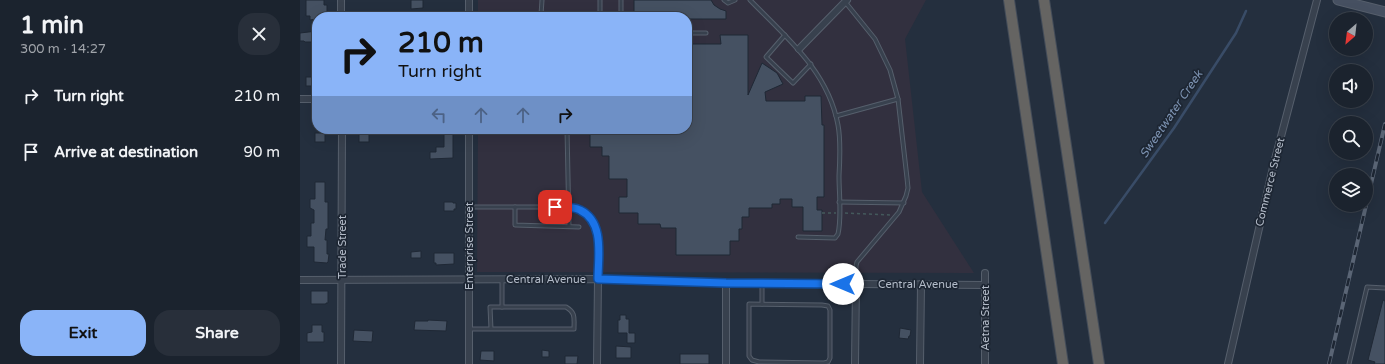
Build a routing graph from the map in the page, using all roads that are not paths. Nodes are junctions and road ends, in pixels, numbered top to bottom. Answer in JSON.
{"nodes":[{"id":1,"x":341,"y":0,"type":"edge"},
{"id":2,"x":468,"y":0,"type":"edge"},
{"id":3,"x":542,"y":0,"type":"edge"},
{"id":4,"x":600,"y":0,"type":"edge"},
{"id":5,"x":621,"y":0,"type":"edge"},
{"id":6,"x":724,"y":0,"type":"edge"},
{"id":7,"x":735,"y":0,"type":"edge"},
{"id":8,"x":750,"y":0,"type":"edge"},
{"id":9,"x":1008,"y":0,"type":"edge"},
{"id":10,"x":1044,"y":0,"type":"edge"},
{"id":11,"x":1316,"y":0,"type":"edge"},
{"id":12,"x":1338,"y":0,"type":"edge"},
{"id":13,"x":845,"y":1,"type":"edge"},
{"id":14,"x":341,"y":12,"type":"edge"},
{"id":15,"x":469,"y":12,"type":"edge"},
{"id":16,"x":541,"y":12,"type":"edge"},
{"id":17,"x":600,"y":12,"type":"edge"},
{"id":18,"x":621,"y":12,"type":"edge"},
{"id":19,"x":1385,"y":12,"type":"edge"},
{"id":20,"x":706,"y":32,"type":"dead end"},
{"id":21,"x":692,"y":33,"type":"edge"},
{"id":22,"x":785,"y":35,"type":"junction"},
{"id":23,"x":799,"y":49,"type":"junction"},
{"id":24,"x":811,"y":64,"type":"junction"},
{"id":25,"x":300,"y":99,"type":"edge"},
{"id":26,"x":312,"y":99,"type":"edge"},
{"id":27,"x":898,"y":99,"type":"junction"},
{"id":28,"x":836,"y":116,"type":"junction"},
{"id":29,"x":342,"y":134,"type":"edge"},
{"id":30,"x":469,"y":134,"type":"edge"},
{"id":31,"x":567,"y":134,"type":"edge"},
{"id":32,"x":839,"y":202,"type":"junction"},
{"id":33,"x":904,"y":203,"type":"junction"},
{"id":34,"x":469,"y":207,"type":"junction"},
{"id":35,"x":515,"y":207,"type":"junction"},
{"id":36,"x":569,"y":207,"type":"junction"},
{"id":37,"x":569,"y":226,"type":"junction"},
{"id":38,"x":579,"y":227,"type":"dead end"},
{"id":39,"x":798,"y":237,"type":"dead end"},
{"id":40,"x":985,"y":273,"type":"dead end"},
{"id":41,"x":469,"y":279,"type":"junction"},
{"id":42,"x":502,"y":279,"type":"junction"},
{"id":43,"x":598,"y":279,"type":"junction"},
{"id":44,"x":300,"y":280,"type":"edge"},
{"id":45,"x":342,"y":280,"type":"junction"},
{"id":46,"x":726,"y":283,"type":"junction"},
{"id":47,"x":762,"y":283,"type":"junction"},
{"id":48,"x":856,"y":284,"type":"junction"},
{"id":49,"x":921,"y":284,"type":"junction"},
{"id":50,"x":984,"y":285,"type":"junction"},
{"id":51,"x":1385,"y":288,"type":"edge"},
{"id":52,"x":762,"y":304,"type":"junction"},
{"id":53,"x":502,"y":307,"type":"junction"},
{"id":54,"x":469,"y":329,"type":"junction"},
{"id":55,"x":491,"y":329,"type":"junction"},
{"id":56,"x":789,"y":363,"type":"edge"},
{"id":57,"x":341,"y":364,"type":"edge"},
{"id":58,"x":469,"y":364,"type":"edge"},
{"id":59,"x":597,"y":364,"type":"edge"},
{"id":60,"x":726,"y":364,"type":"edge"},
{"id":61,"x":855,"y":364,"type":"edge"},
{"id":62,"x":920,"y":364,"type":"edge"},
{"id":63,"x":985,"y":364,"type":"edge"},
{"id":64,"x":1063,"y":364,"type":"edge"},
{"id":65,"x":1099,"y":364,"type":"edge"},
{"id":66,"x":1228,"y":364,"type":"edge"},
{"id":67,"x":1349,"y":364,"type":"edge"}],
"edges":[{"from":1,"to":14,"type":"street"},
{"from":2,"to":15,"type":"street"},
{"from":3,"to":16,"type":"lane"},
{"from":4,"to":17,"type":"lane"},
{"from":5,"to":18,"type":"lane"},
{"from":6,"to":7,"type":"lane"},
{"from":8,"to":22,"type":"lane"},
{"from":9,"to":64,"type":"highway"},
{"from":10,"to":65,"type":"highway"},
{"from":11,"to":66,"type":"street","name":"Commerce Street"},
{"from":12,"to":19,"type":"main road"},
{"from":13,"to":23,"type":"street"},
{"from":13,"to":27,"type":"lane"},
{"from":20,"to":21,"type":"lane"},
{"from":22,"to":23,"type":"lane"},
{"from":22,"to":24,"type":"lane"},
{"from":23,"to":24,"type":"lane"},
{"from":24,"to":28,"type":"lane"},
{"from":25,"to":26,"type":"street"},
{"from":27,"to":28,"type":"lane"},
{"from":27,"to":33,"type":"lane"},
{"from":28,"to":32,"type":"lane"},
{"from":29,"to":45,"type":"street","name":"Trade Street"},
{"from":30,"to":34,"type":"street","name":"Enterprise Street"},
{"from":31,"to":36,"type":"lane"},
{"from":32,"to":33,"type":"lane"},
{"from":32,"to":39,"type":"lane"},
{"from":33,"to":48,"type":"lane"},
{"from":34,"to":35,"type":"lane"},
{"from":34,"to":41,"type":"street","name":"Enterprise Street"},
{"from":35,"to":36,"type":"lane"},
{"from":35,"to":37,"type":"lane"},
{"from":36,"to":37,"type":"lane"},
{"from":36,"to":43,"type":"lane"},
{"from":37,"to":38,"type":"lane"},
{"from":40,"to":50,"type":"street","name":"Aetna Street"},
{"from":41,"to":42,"type":"street","name":"Central Avenue"},
{"from":41,"to":45,"type":"street","name":"Central Avenue"},
{"from":41,"to":54,"type":"street","name":"Enterprise Street"},
{"from":42,"to":43,"type":"street","name":"Central Avenue"},
{"from":42,"to":53,"type":"lane"},
{"from":43,"to":46,"type":"street","name":"Central Avenue"},
{"from":43,"to":59,"type":"street"},
{"from":44,"to":45,"type":"street","name":"Central Avenue"},
{"from":45,"to":57,"type":"street","name":"Trade Street"},
{"from":46,"to":47,"type":"street","name":"Central Avenue"},
{"from":46,"to":60,"type":"street"},
{"from":47,"to":48,"type":"street","name":"Central Avenue"},
{"from":47,"to":52,"type":"lane"},
{"from":48,"to":49,"type":"street","name":"Central Avenue"},
{"from":48,"to":61,"type":"street"},
{"from":49,"to":50,"type":"street","name":"Central Avenue"},
{"from":49,"to":62,"type":"street"},
{"from":50,"to":63,"type":"street","name":"Aetna Street"},
{"from":51,"to":67,"type":"lane"},
{"from":52,"to":56,"type":"lane"},
{"from":52,"to":56,"type":"lane"},
{"from":53,"to":55,"type":"lane"},
{"from":53,"to":55,"type":"lane"},
{"from":54,"to":55,"type":"lane"},
{"from":54,"to":58,"type":"street","name":"Enterprise Street"}]}
